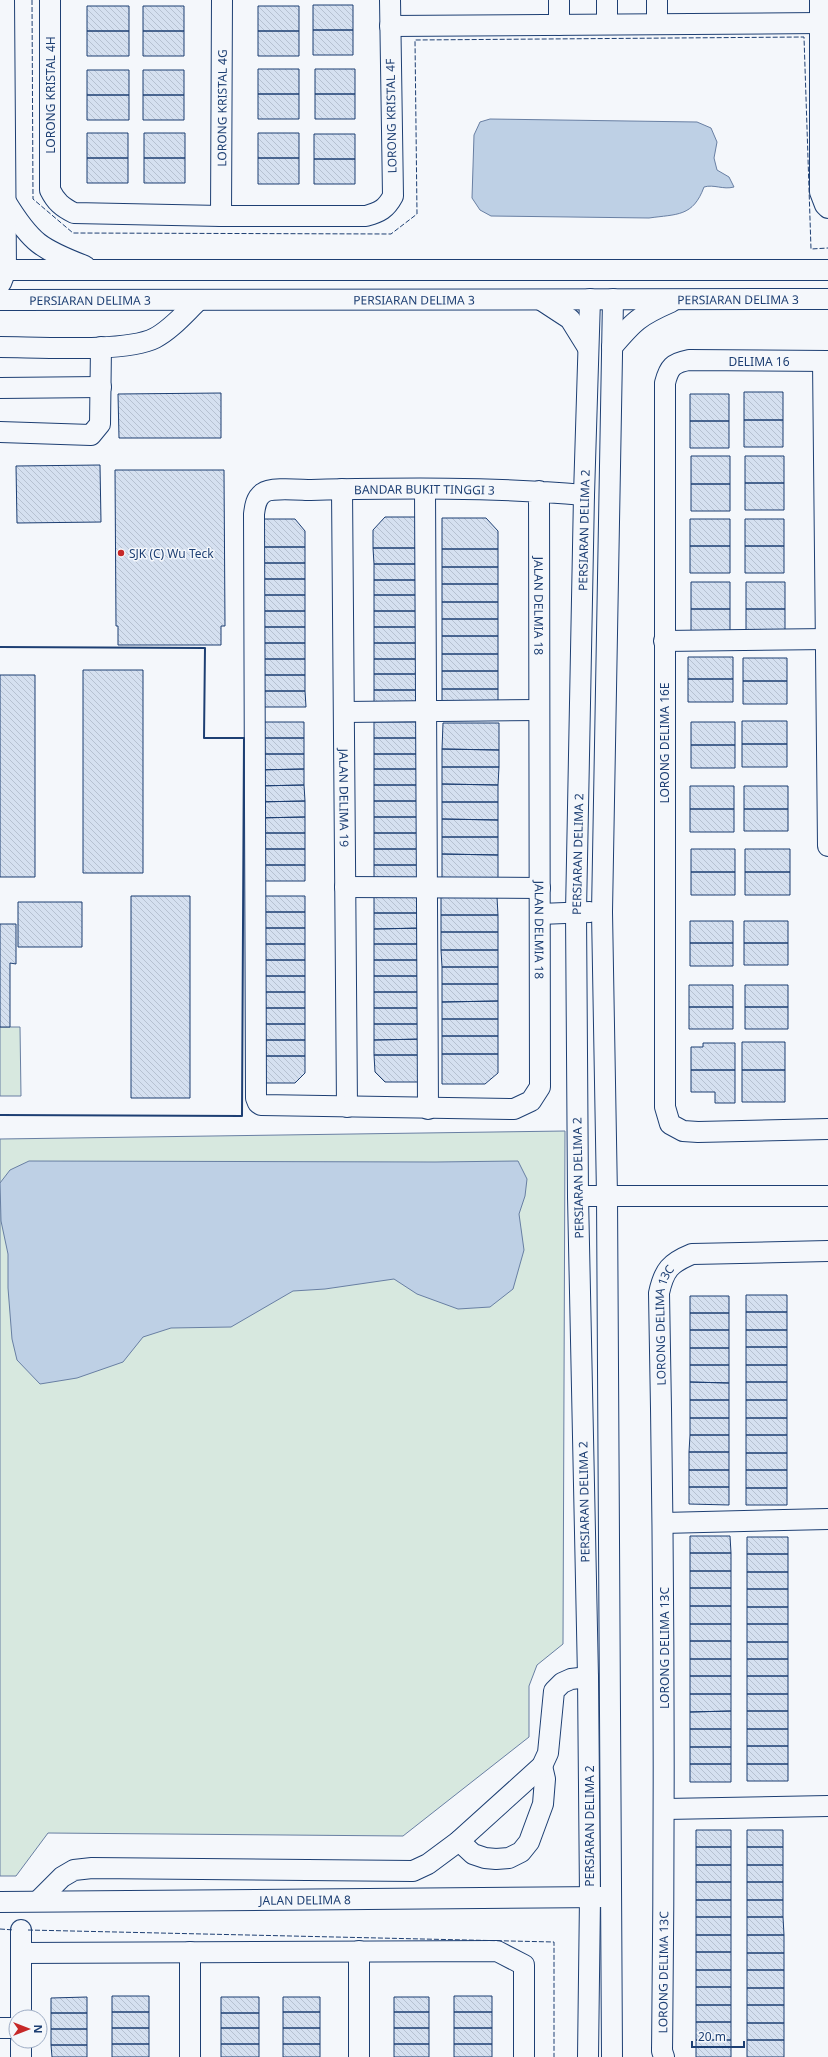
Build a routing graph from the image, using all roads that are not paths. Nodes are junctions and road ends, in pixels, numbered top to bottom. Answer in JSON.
{"nodes":[{"id":1,"x":4,"y":0,"type":"edge"},
{"id":2,"x":50,"y":0,"type":"edge"},
{"id":3,"x":222,"y":0,"type":"edge"},
{"id":4,"x":390,"y":0,"type":"edge"},
{"id":5,"x":559,"y":0,"type":"edge"},
{"id":6,"x":607,"y":0,"type":"edge"},
{"id":7,"x":657,"y":0,"type":"edge"},
{"id":8,"x":820,"y":0,"type":"edge"},
{"id":9,"x":820,"y":23,"type":"junction"},
{"id":10,"x":607,"y":24,"type":"junction"},
{"id":11,"x":657,"y":24,"type":"junction"},
{"id":12,"x":559,"y":25,"type":"junction"},
{"id":13,"x":390,"y":26,"type":"junction"},
{"id":14,"x":828,"y":208,"type":"edge"},
{"id":15,"x":3,"y":209,"type":"edge"},
{"id":16,"x":221,"y":216,"type":"junction"},
{"id":17,"x":96,"y":270,"type":"junction"},
{"id":18,"x":573,"y":270,"type":"junction"},
{"id":19,"x":626,"y":270,"type":"junction"},
{"id":20,"x":828,"y":270,"type":"edge"},
{"id":21,"x":2,"y":275,"type":"edge"},
{"id":22,"x":601,"y":297,"type":"junction"},
{"id":23,"x":678,"y":299,"type":"junction"},
{"id":24,"x":828,"y":299,"type":"edge"},
{"id":25,"x":0,"y":300,"type":"edge"},
{"id":26,"x":44,"y":300,"type":"junction"},
{"id":27,"x":199,"y":300,"type":"junction"},
{"id":28,"x":541,"y":300,"type":"junction"},
{"id":29,"x":0,"y":347,"type":"edge"},
{"id":30,"x":101,"y":347,"type":"junction"},
{"id":31,"x":612,"y":347,"type":"junction"},
{"id":32,"x":588,"y":348,"type":"junction"},
{"id":33,"x":689,"y":360,"type":"joint"},
{"id":34,"x":825,"y":361,"type":"edge"},
{"id":35,"x":101,"y":387,"type":"junction"},
{"id":36,"x":0,"y":388,"type":"edge"},
{"id":37,"x":0,"y":432,"type":"edge"},
{"id":38,"x":342,"y":489,"type":"junction"},
{"id":39,"x":425,"y":490,"type":"junction"},
{"id":40,"x":539,"y":491,"type":"junction"},
{"id":41,"x":584,"y":495,"type":"junction"},
{"id":42,"x":827,"y":640,"type":"edge"},
{"id":43,"x":664,"y":641,"type":"junction"},
{"id":44,"x":539,"y":710,"type":"junction"},
{"id":45,"x":426,"y":711,"type":"junction"},
{"id":46,"x":344,"y":712,"type":"junction"},
{"id":47,"x":828,"y":846,"type":"edge"},
{"id":48,"x":345,"y":887,"type":"junction"},
{"id":49,"x":427,"y":887,"type":"junction"},
{"id":50,"x":540,"y":888,"type":"junction"},
{"id":51,"x":576,"y":912,"type":"junction"},
{"id":52,"x":602,"y":912,"type":"junction"},
{"id":53,"x":540,"y":914,"type":"junction"},
{"id":54,"x":268,"y":1106,"type":"joint"},
{"id":55,"x":347,"y":1107,"type":"junction"},
{"id":56,"x":428,"y":1108,"type":"junction"},
{"id":57,"x":828,"y":1129,"type":"edge"},
{"id":58,"x":578,"y":1196,"type":"junction"},
{"id":59,"x":607,"y":1196,"type":"junction"},
{"id":60,"x":828,"y":1196,"type":"edge"},
{"id":61,"x":828,"y":1251,"type":"edge"},
{"id":62,"x":828,"y":1519,"type":"edge"},
{"id":63,"x":663,"y":1524,"type":"junction"},
{"id":64,"x":588,"y":1677,"type":"junction"},
{"id":65,"x":542,"y":1766,"type":"junction"},
{"id":66,"x":828,"y":1806,"type":"edge"},
{"id":67,"x":665,"y":1809,"type":"junction"},
{"id":68,"x":459,"y":1841,"type":"junction"},
{"id":69,"x":590,"y":1897,"type":"junction"},
{"id":70,"x":610,"y":1897,"type":"junction"},
{"id":71,"x":38,"y":1901,"type":"junction"},
{"id":72,"x":0,"y":1902,"type":"edge"},
{"id":73,"x":21,"y":1930,"type":"dead end"},
{"id":74,"x":190,"y":1952,"type":"junction"},
{"id":75,"x":359,"y":1952,"type":"junction"},
{"id":76,"x":21,"y":1953,"type":"junction"},
{"id":77,"x":21,"y":2009,"type":"edge"},
{"id":78,"x":190,"y":2057,"type":"edge"},
{"id":79,"x":359,"y":2057,"type":"edge"},
{"id":80,"x":524,"y":2057,"type":"edge"},
{"id":81,"x":588,"y":2057,"type":"edge"},
{"id":82,"x":612,"y":2057,"type":"edge"},
{"id":83,"x":664,"y":2057,"type":"edge"}],
"edges":[{"from":1,"to":15,"type":"street"},
{"from":2,"to":16,"type":"street","name":"LORONG KRISTAL 4H"},
{"from":3,"to":16,"type":"street","name":"LORONG KRISTAL 4G"},
{"from":4,"to":13,"type":"street","name":"LORONG KRISTAL 4F"},
{"from":5,"to":12,"type":"street"},
{"from":6,"to":10,"type":"street"},
{"from":7,"to":11,"type":"street"},
{"from":8,"to":9,"type":"street"},
{"from":9,"to":11,"type":"street"},
{"from":9,"to":14,"type":"street"},
{"from":10,"to":11,"type":"street"},
{"from":10,"to":12,"type":"street"},
{"from":12,"to":13,"type":"street"},
{"from":13,"to":16,"type":"street","name":"LORONG KRISTAL 4F"},
{"from":15,"to":17,"type":"street"},
{"from":15,"to":21,"type":"street"},
{"from":17,"to":18,"type":"street"},
{"from":17,"to":21,"type":"street"},
{"from":18,"to":19,"type":"street"},
{"from":18,"to":22,"type":"street"},
{"from":19,"to":20,"type":"street"},
{"from":19,"to":22,"type":"street"},
{"from":21,"to":26,"type":"street"},
{"from":22,"to":23,"type":"street","name":"PERSIARAN DELIMA 3"},
{"from":22,"to":28,"type":"street","name":"PERSIARAN DELIMA 3"},
{"from":22,"to":31,"type":"street","name":"PERSIARAN DELIMA 2"},
{"from":22,"to":32,"type":"street","name":"PERSIARAN DELIMA 2"},
{"from":23,"to":24,"type":"street","name":"PERSIARAN DELIMA 3"},
{"from":23,"to":31,"type":"street"},
{"from":25,"to":26,"type":"street","name":"PERSIARAN DELIMA 3"},
{"from":26,"to":27,"type":"street","name":"PERSIARAN DELIMA 3"},
{"from":27,"to":28,"type":"street","name":"PERSIARAN DELIMA 3"},
{"from":27,"to":30,"type":"street"},
{"from":28,"to":32,"type":"street"},
{"from":29,"to":30,"type":"street"},
{"from":30,"to":35,"type":"street"},
{"from":31,"to":52,"type":"street","name":"PERSIARAN DELIMA 2"},
{"from":32,"to":41,"type":"street","name":"PERSIARAN DELIMA 2"},
{"from":33,"to":34,"type":"street","name":"DELIMA 16"},
{"from":33,"to":43,"type":"street","name":"LORONG DELIMA 16E"},
{"from":34,"to":42,"type":"street"},
{"from":35,"to":36,"type":"street"},
{"from":35,"to":37,"type":"street"},
{"from":38,"to":39,"type":"street","name":"BANDAR BUKIT TINGGI 3"},
{"from":38,"to":46,"type":"street","name":"JALAN DELIMA 19"},
{"from":38,"to":54,"type":"street","name":"BANDAR BUKIT TINGGI 3"},
{"from":39,"to":40,"type":"street","name":"BANDAR BUKIT TINGGI 3"},
{"from":39,"to":45,"type":"street"},
{"from":40,"to":41,"type":"street","name":"BANDAR BUKIT TINGGI 3"},
{"from":40,"to":44,"type":"street","name":"JALAN DELMIA 18"},
{"from":41,"to":51,"type":"street","name":"PERSIARAN DELIMA 2"},
{"from":42,"to":43,"type":"street"},
{"from":42,"to":47,"type":"street"},
{"from":43,"to":57,"type":"street","name":"LORONG DELIMA 16E"},
{"from":44,"to":45,"type":"street"},
{"from":44,"to":50,"type":"street","name":"JALAN DELMIA 18"},
{"from":45,"to":46,"type":"street"},
{"from":45,"to":49,"type":"street"},
{"from":46,"to":48,"type":"street","name":"JALAN DELIMA 19"},
{"from":48,"to":49,"type":"street"},
{"from":48,"to":55,"type":"street","name":"JALAN DELIMA 19"},
{"from":49,"to":50,"type":"street"},
{"from":49,"to":56,"type":"street"},
{"from":50,"to":53,"type":"street","name":"JALAN DELMIA 18"},
{"from":51,"to":52,"type":"street"},
{"from":51,"to":53,"type":"street"},
{"from":51,"to":58,"type":"street","name":"PERSIARAN DELIMA 2"},
{"from":52,"to":59,"type":"street","name":"PERSIARAN DELIMA 2"},
{"from":53,"to":56,"type":"street","name":"JALAN DELMIA 18"},
{"from":54,"to":55,"type":"street","name":"JALAN DELMIA 18"},
{"from":55,"to":56,"type":"street","name":"JALAN DELMIA 18"},
{"from":58,"to":59,"type":"street"},
{"from":58,"to":64,"type":"street","name":"PERSIARAN DELIMA 2"},
{"from":59,"to":60,"type":"street"},
{"from":59,"to":70,"type":"street","name":"PERSIARAN DELIMA 2"},
{"from":61,"to":63,"type":"street","name":"LORONG DELIMA 13C"},
{"from":62,"to":63,"type":"street"},
{"from":63,"to":67,"type":"street","name":"LORONG DELIMA 13C"},
{"from":64,"to":65,"type":"street"},
{"from":64,"to":69,"type":"street","name":"PERSIARAN DELIMA 2"},
{"from":65,"to":68,"type":"street"},
{"from":65,"to":68,"type":"street"},
{"from":66,"to":67,"type":"street"},
{"from":67,"to":83,"type":"street","name":"LORONG DELIMA 13C"},
{"from":68,"to":71,"type":"street"},
{"from":69,"to":70,"type":"street","name":"JALAN DELIMA 8"},
{"from":69,"to":71,"type":"street","name":"JALAN DELIMA 8"},
{"from":69,"to":81,"type":"street","name":"PERSIARAN DELIMA 2"},
{"from":70,"to":82,"type":"street","name":"PERSIARAN DELIMA 2"},
{"from":71,"to":72,"type":"street","name":"JALAN DELIMA 8"},
{"from":73,"to":76,"type":"street"},
{"from":74,"to":75,"type":"street"},
{"from":74,"to":76,"type":"street"},
{"from":74,"to":78,"type":"street"},
{"from":75,"to":79,"type":"street"},
{"from":75,"to":80,"type":"street"},
{"from":76,"to":77,"type":"street"}]}
